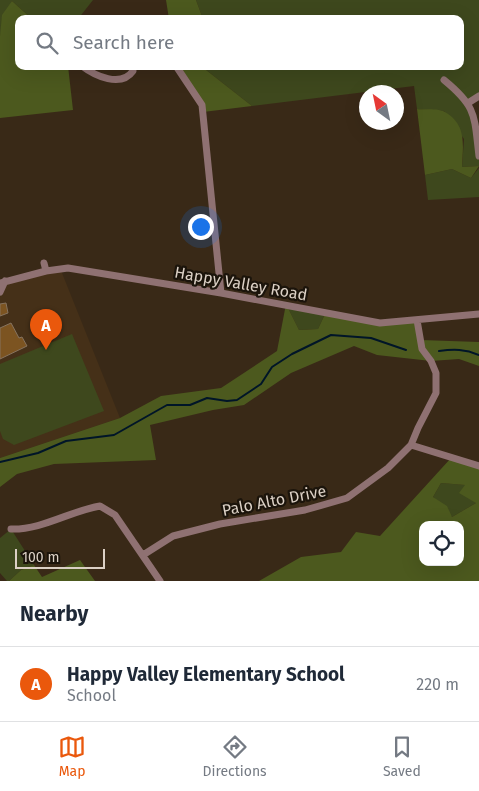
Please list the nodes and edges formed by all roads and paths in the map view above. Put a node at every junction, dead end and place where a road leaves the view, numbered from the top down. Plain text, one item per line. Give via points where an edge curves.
1 (89, 70) edge
2 (133, 70) edge
3 (179, 70) edge
4 (444, 80) dead end
5 (479, 96) edge
6 (468, 103) junction
7 (479, 156) edge
8 (3, 282) edge
9 (0, 292) edge
10 (221, 293) junction
11 (479, 314) edge
12 (417, 320) junction
13 (411, 445) junction
14 (479, 466) edge
15 (11, 529) dead end
16 (143, 555) junction
17 (160, 581) edge

1 - 2 street via 118,80 127,78
3 - 10 street via 202,105
4 - 6 street
5 - 6 street
6 - 7 street via 474,114
8 - 9 street
8 - 10 street, Happy Valley Road via 45,267 68,268
10 - 12 street, Happy Valley Road via 372,322
11 - 12 street, Happy Valley Road
12 - 13 street, Palo Alto Drive via 422,349 436,373 436,393
13 - 14 street
13 - 16 street, Palo Alto Drive via 388,468 347,498 305,510 220,524 173,536
15 - 16 street via 30,527 100,506 115,516
16 - 17 street

